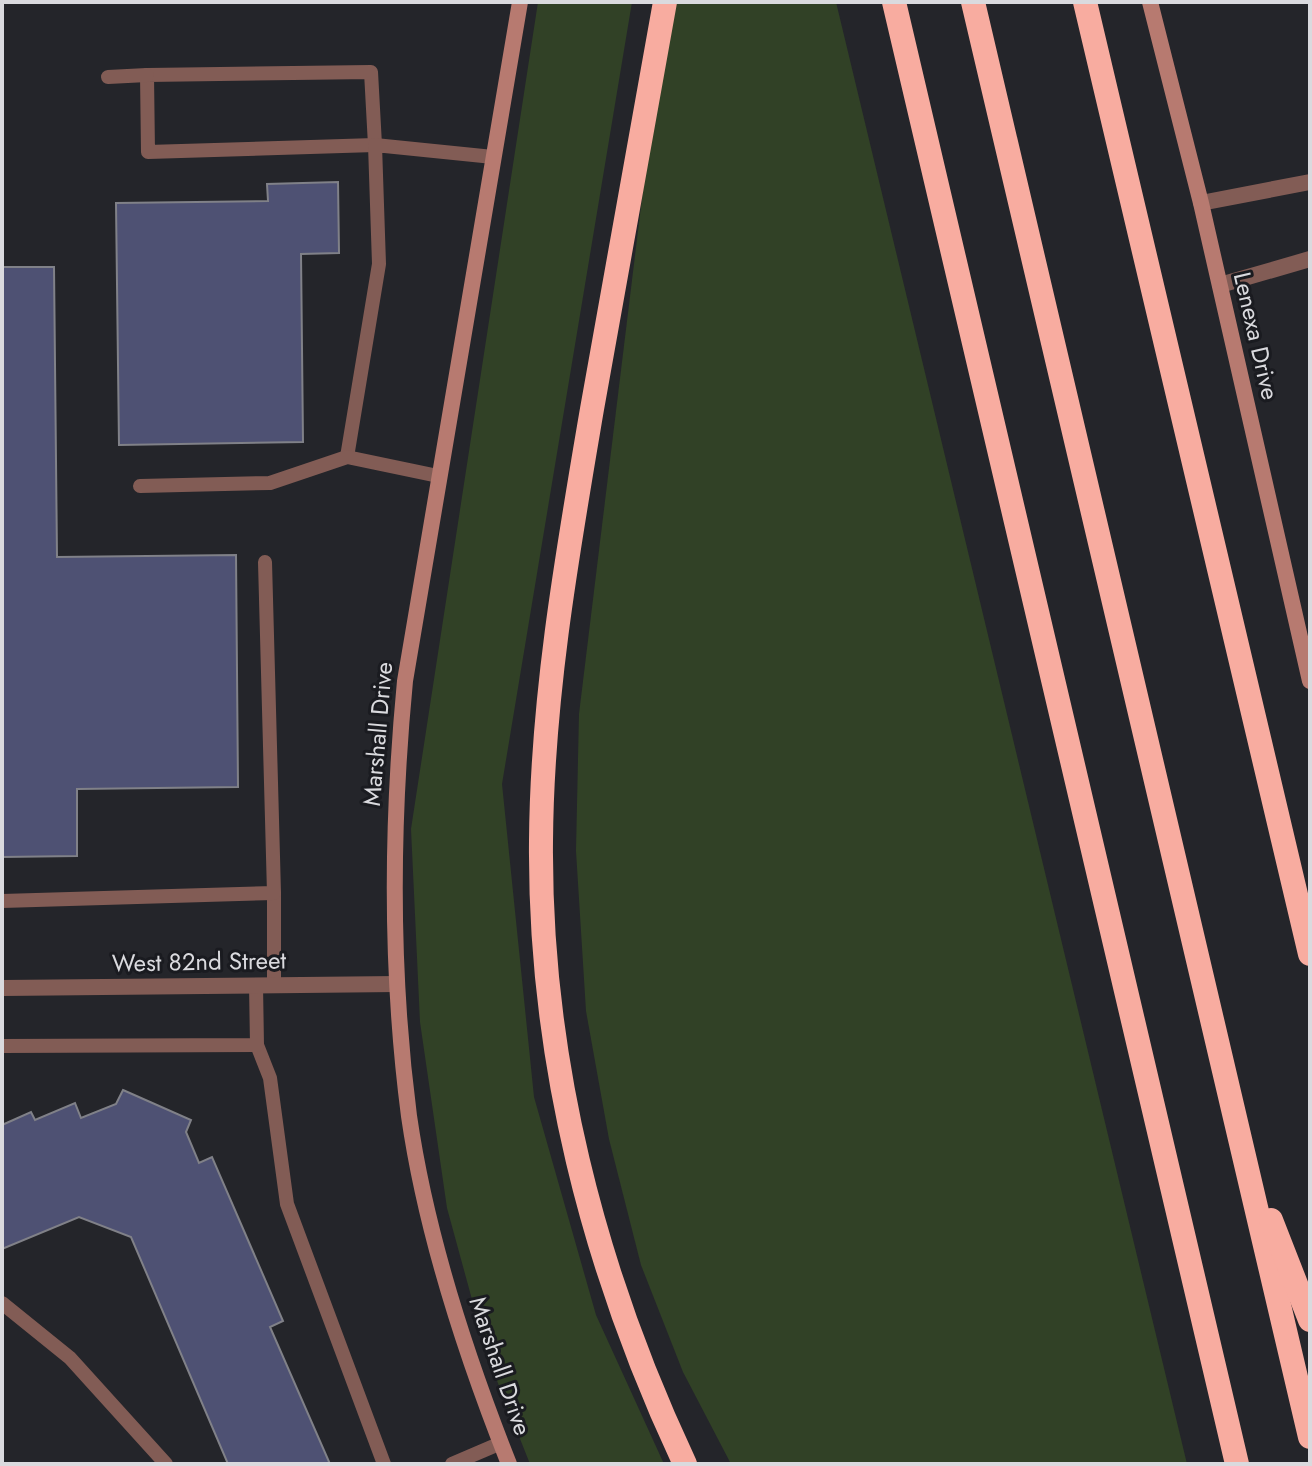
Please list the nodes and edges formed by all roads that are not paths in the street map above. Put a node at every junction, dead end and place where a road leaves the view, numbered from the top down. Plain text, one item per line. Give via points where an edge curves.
1 (520, 2) edge
2 (665, 2) edge
3 (894, 2) edge
4 (973, 2) edge
5 (1085, 2) edge
6 (1150, 2) edge
7 (147, 75) junction
8 (108, 77) dead end
9 (375, 145) junction
10 (493, 157) junction
11 (1310, 182) edge
12 (1201, 203) junction
13 (1310, 259) edge
14 (1220, 285) junction
15 (347, 457) junction
16 (438, 476) junction
17 (140, 486) dead end
18 (265, 562) dead end
19 (1310, 681) edge
20 (274, 893) junction
21 (2, 901) edge
22 (1310, 954) edge
23 (397, 984) junction
24 (256, 985) junction
25 (274, 985) junction
26 (2, 988) edge
27 (257, 1045) junction
28 (2, 1046) edge
29 (1239, 1136) junction
30 (2, 1303) edge
31 (1310, 1320) edge
32 (1310, 1437) edge
33 (501, 1443) junction
34 (166, 1464) edge
35 (384, 1464) edge
36 (452, 1464) edge
37 (509, 1464) edge
38 (685, 1464) edge
39 (1237, 1464) edge

1 - 10 street, Marshall Drive
2 - 38 highway via 575,509 550,709 541,840 545,949 570,1130 619,1307
3 - 39 highway
4 - 29 highway
5 - 22 highway
6 - 12 street, Lenexa Drive
7 - 8 lane
7 - 9 lane via 371,72
7 - 9 lane via 148,152
9 - 10 lane
9 - 15 lane via 379,264
10 - 16 street, Marshall Drive
11 - 12 street
12 - 14 street, Lenexa Drive
13 - 14 street
14 - 19 street, Lenexa Drive
15 - 16 lane
15 - 17 lane via 270,483
16 - 23 street, Marshall Drive via 405,681 394,793
18 - 20 lane
20 - 21 lane
20 - 25 lane
23 - 25 street, West 82nd Street
23 - 33 street, Marshall Drive via 410,1117 426,1200 462,1336
24 - 25 street, West 82nd Street
24 - 26 street, West 82nd Street
24 - 27 lane
27 - 28 lane
27 - 35 lane via 270,1078 287,1204
29 - 31 highway
29 - 32 highway
30 - 34 lane via 70,1358
33 - 36 lane
33 - 37 street, Marshall Drive

